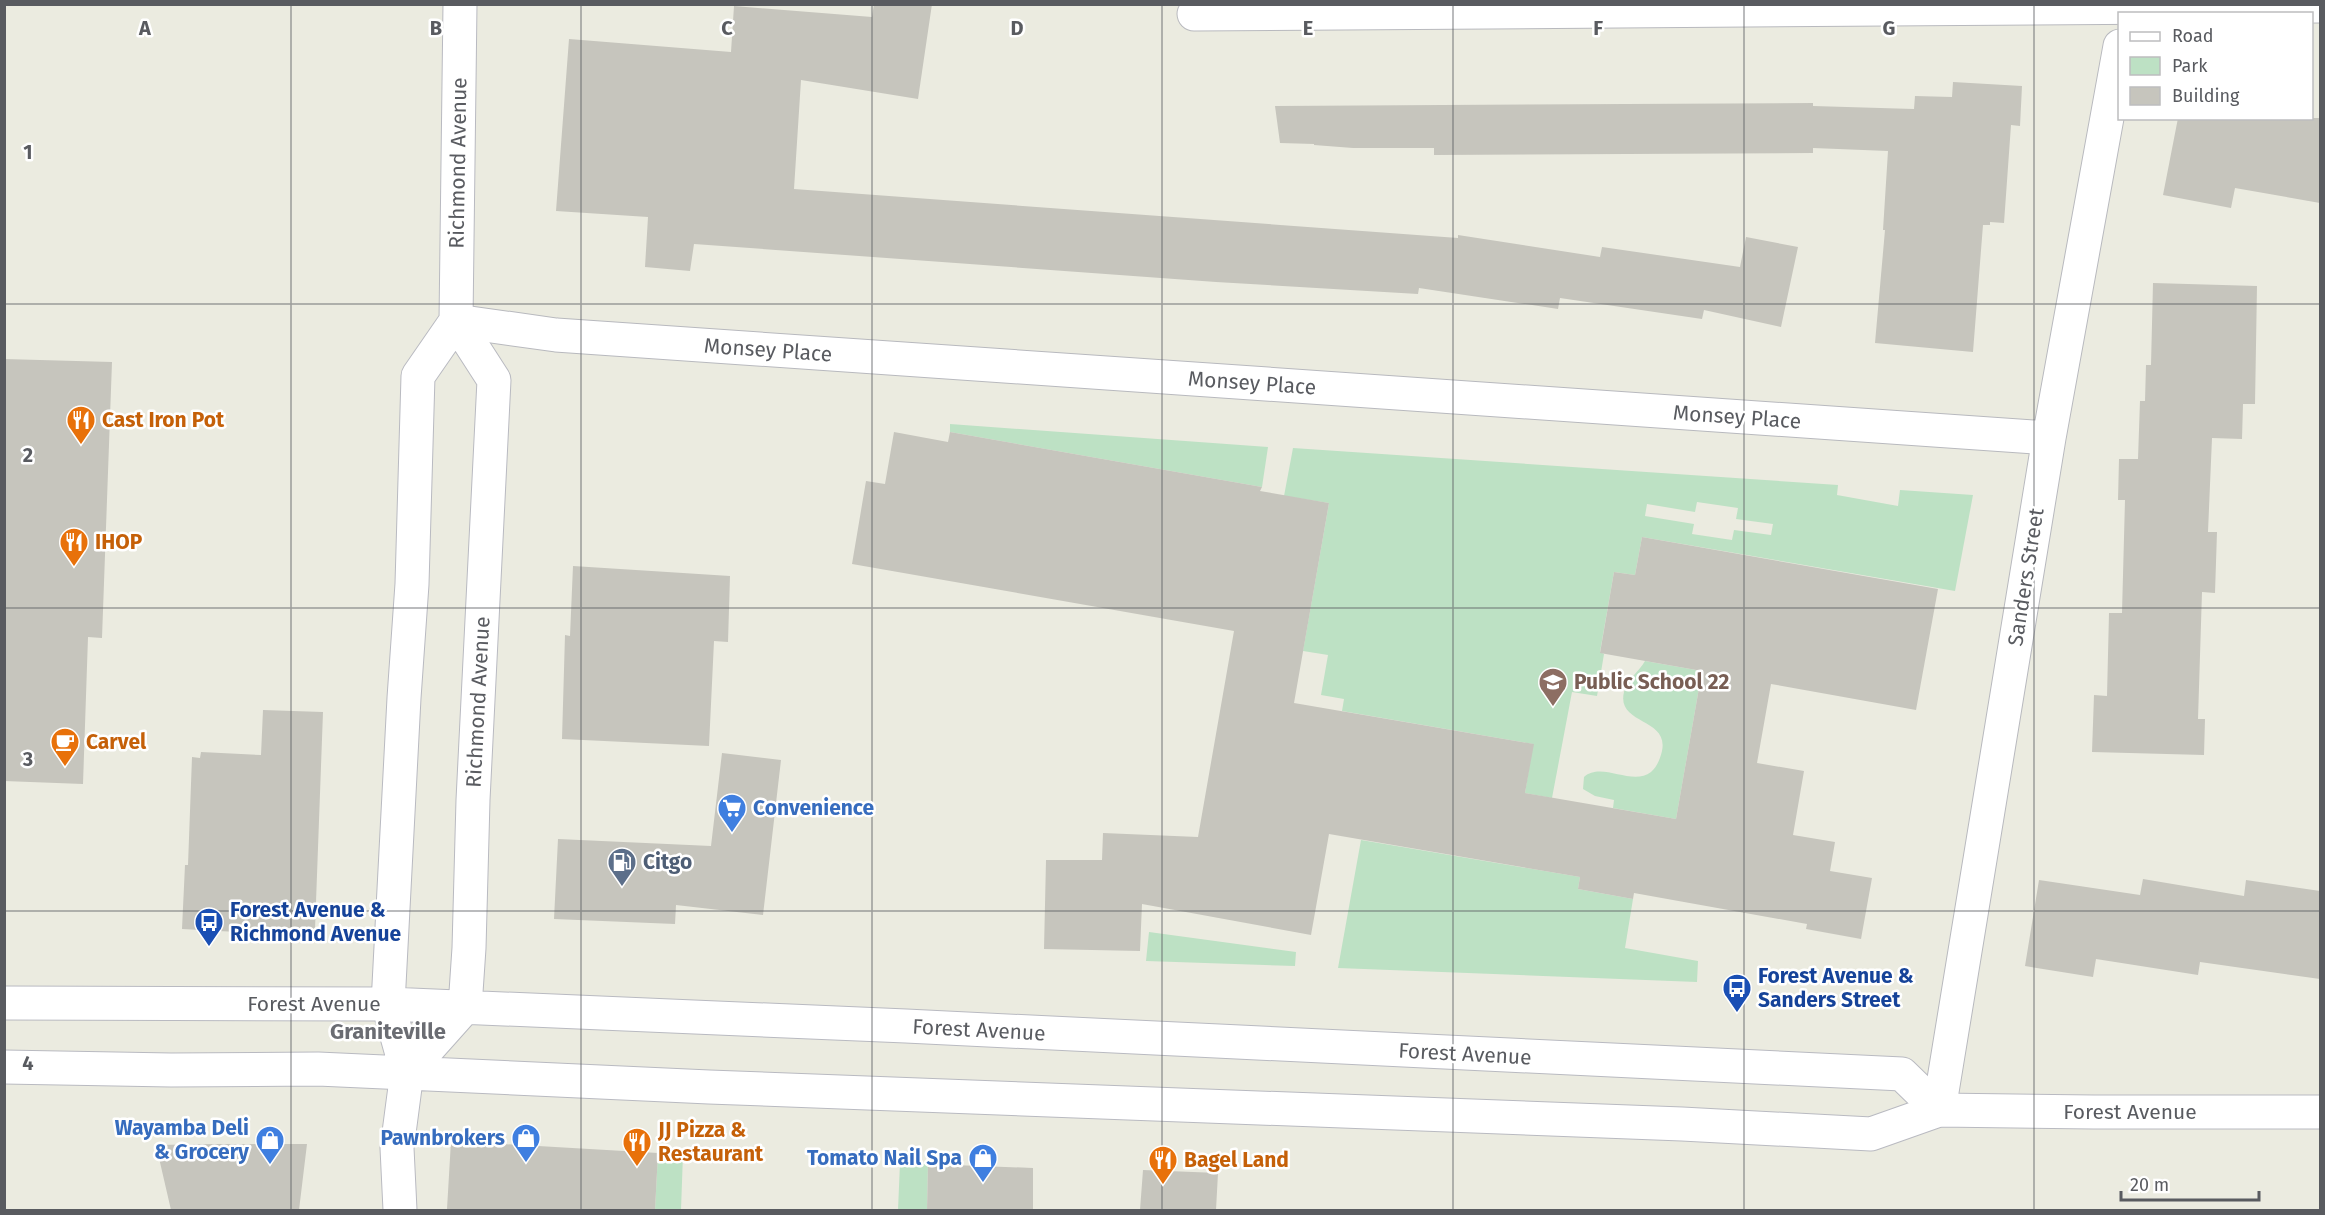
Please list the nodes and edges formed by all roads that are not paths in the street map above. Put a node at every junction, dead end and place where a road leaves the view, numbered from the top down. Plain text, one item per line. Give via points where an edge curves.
1 (460, 4) edge
2 (2320, 6) edge
3 (2126, 9) edge
4 (1194, 14) dead end
5 (2118, 57) edge
6 (456, 321) junction
7 (2049, 438) junction
8 (4, 1003) edge
9 (388, 1004) junction
10 (465, 1007) junction
11 (4, 1067) edge
12 (407, 1072) junction
13 (1939, 1110) junction
14 (2320, 1112) edge
15 (400, 1210) edge

1 - 6 main road, Richmond Avenue
2 - 3 main road
3 - 4 main road
5 - 7 main road, Sanders Street
6 - 7 main road, Monsey Place via 556,335
6 - 9 main road via 418,376 412,584
6 - 10 main road, Richmond Avenue via 494,380
7 - 13 main road, Sanders Street
8 - 9 main road, Forest Avenue
9 - 10 main road, Forest Avenue
9 - 12 main road
10 - 12 main road
10 - 13 main road, Forest Avenue via 1902,1074
11 - 12 main road, Forest Avenue
12 - 13 main road, Forest Avenue via 1871,1134
12 - 15 main road via 397,1148
13 - 14 main road, Forest Avenue

